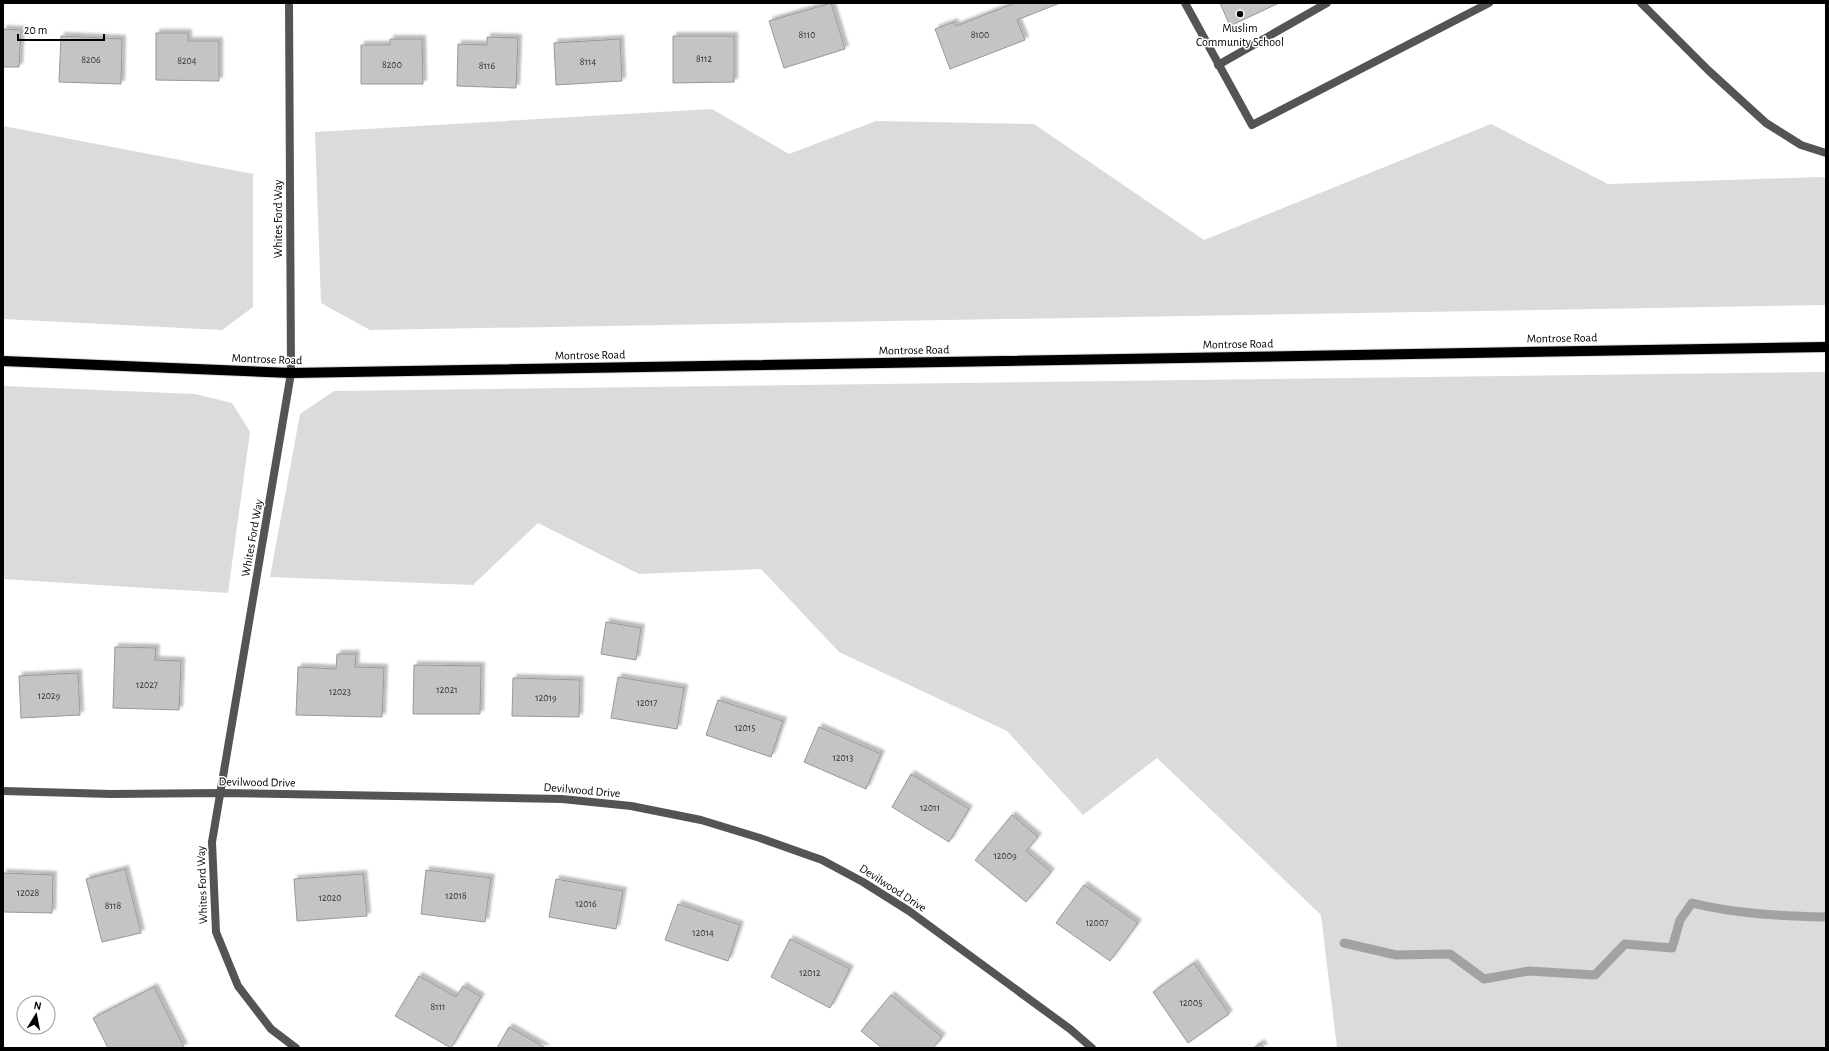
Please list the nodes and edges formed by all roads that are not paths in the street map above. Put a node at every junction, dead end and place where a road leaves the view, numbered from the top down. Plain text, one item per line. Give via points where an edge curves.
1 (289, 3) edge
2 (1185, 3) edge
3 (1327, 3) edge
4 (1489, 3) edge
5 (1641, 3) edge
6 (1218, 65) junction
7 (1826, 153) edge
8 (1826, 347) edge
9 (3, 361) edge
10 (292, 374) junction
11 (3, 791) edge
12 (221, 793) junction
13 (296, 1048) edge
14 (1092, 1048) edge

1 - 10 street, Whites Ford Way
2 - 6 street
3 - 6 street
4 - 6 street via 1252,124
5 - 7 street via 1708,70 1766,122 1802,145
8 - 10 main road, Montrose Road
9 - 10 main road, Montrose Road
10 - 12 street, Whites Ford Way
11 - 12 street, Devilwood Drive via 111,794
12 - 13 street, Whites Ford Way via 212,842 216,932 238,986 271,1029
12 - 14 street, Devilwood Drive via 562,799 631,806 700,820 822,860 863,882 909,911 1064,1024

